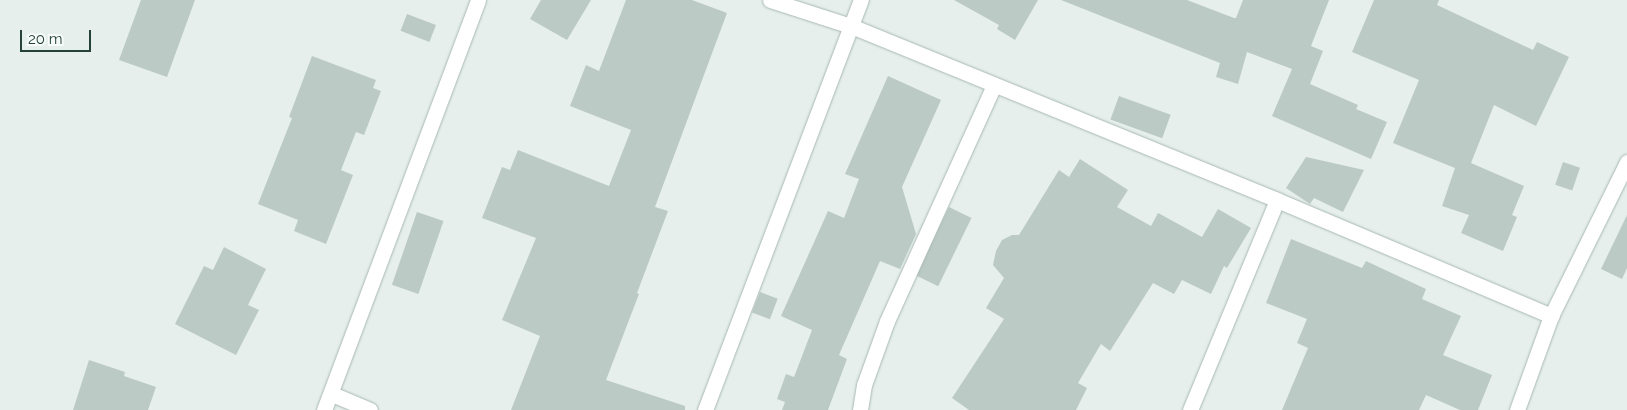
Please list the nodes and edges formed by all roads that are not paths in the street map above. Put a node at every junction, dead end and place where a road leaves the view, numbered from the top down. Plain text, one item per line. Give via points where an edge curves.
1 (478, 0) edge
2 (770, 0) edge
3 (862, 0) edge
4 (851, 26) junction
5 (994, 85) junction
6 (1627, 162) edge
7 (1277, 200) junction
8 (1551, 316) junction
9 (332, 394) junction
10 (324, 410) edge
11 (370, 410) edge
12 (705, 410) edge
13 (860, 410) edge
14 (1190, 410) edge
15 (1517, 410) edge

1 - 9 street
2 - 4 street
3 - 4 street
4 - 5 street
4 - 12 street
5 - 7 street
5 - 13 street via 887,321 864,385
6 - 8 street
7 - 8 street
7 - 14 street
8 - 15 street
9 - 10 street
9 - 11 street

